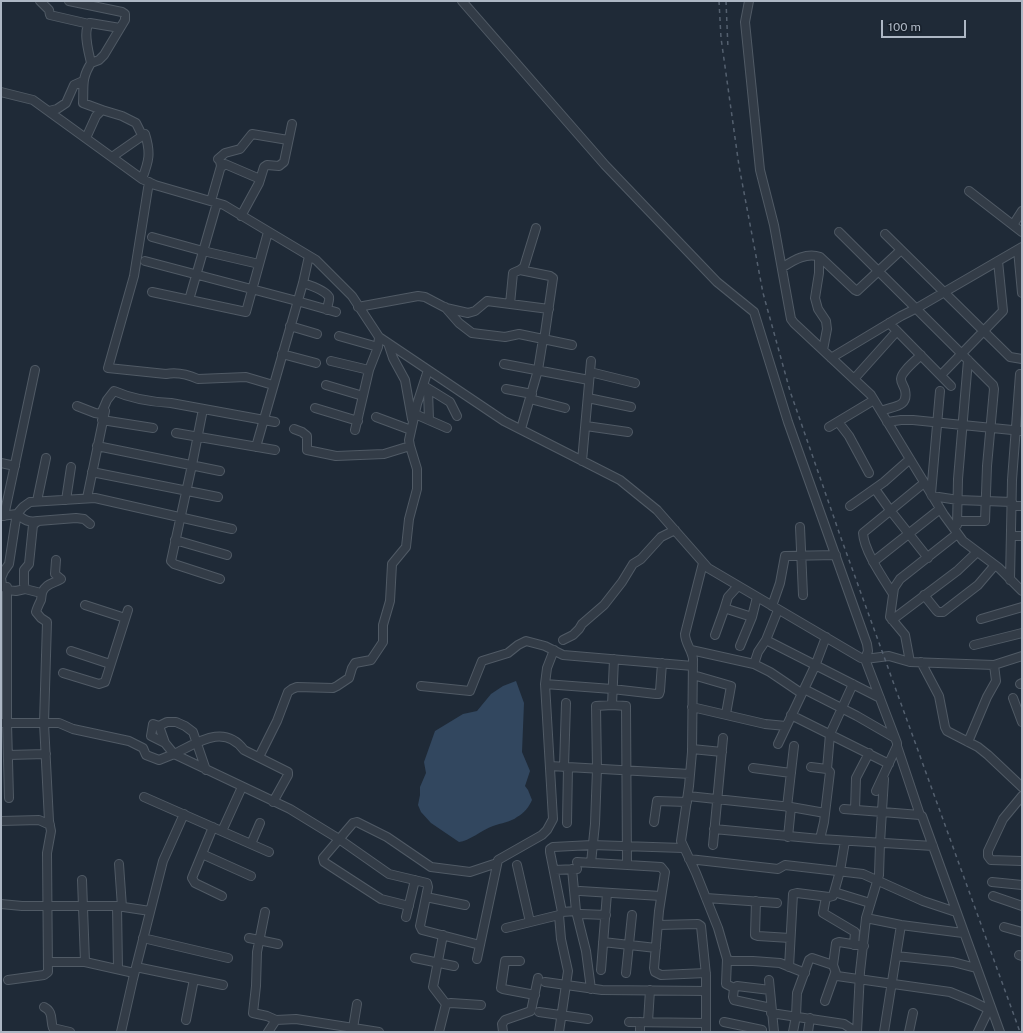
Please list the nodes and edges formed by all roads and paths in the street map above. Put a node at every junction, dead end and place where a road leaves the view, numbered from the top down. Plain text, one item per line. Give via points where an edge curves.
1 (40, 1) edge
2 (68, 1) edge
3 (462, 1) edge
4 (749, 1) edge
5 (89, 24) junction
6 (120, 28) junction
7 (91, 63) junction
8 (83, 81) junction
9 (1, 92) edge
10 (102, 110) junction
11 (49, 111) junction
12 (292, 124) dead end
13 (145, 134) junction
14 (86, 138) junction
15 (288, 140) junction
16 (112, 157) junction
17 (220, 161) junction
18 (260, 179) junction
19 (146, 181) junction
20 (969, 191) dead end
21 (214, 202) junction
22 (1022, 212) edge
23 (241, 216) junction
24 (1013, 225) junction
25 (536, 228) dead end
26 (268, 232) junction
27 (839, 232) dead end
28 (1022, 232) edge
29 (885, 234) dead end
30 (152, 237) dead end
31 (1020, 249) edge
32 (901, 250) junction
33 (203, 251) junction
34 (309, 256) junction
35 (818, 257) junction
36 (145, 261) dead end
37 (998, 261) junction
38 (259, 264) junction
39 (782, 267) junction
40 (520, 270) junction
41 (879, 271) junction
42 (196, 275) junction
43 (303, 283) junction
44 (252, 289) junction
45 (152, 292) dead end
46 (943, 292) junction
47 (1022, 293) edge
48 (189, 300) junction
49 (297, 301) junction
50 (510, 304) junction
51 (358, 307) junction
52 (445, 307) junction
53 (917, 308) junction
54 (549, 309) junction
55 (326, 310) junction
56 (336, 312) dead end
57 (889, 323) junction
58 (290, 326) junction
59 (897, 331) junction
60 (982, 331) junction
61 (318, 334) dead end
62 (339, 336) dead end
63 (379, 337) junction
64 (543, 340) junction
65 (388, 343) junction
66 (572, 346) dead end
67 (378, 347) junction
68 (823, 350) junction
69 (961, 353) junction
70 (282, 354) junction
71 (921, 355) junction
72 (831, 358) junction
73 (1022, 359) edge
74 (968, 360) junction
75 (331, 361) dead end
76 (591, 361) dead end
77 (316, 363) dead end
78 (504, 364) dead end
79 (35, 370) dead end
80 (369, 370) junction
81 (428, 370) junction
82 (538, 370) junction
83 (1020, 374) dead end
84 (941, 375) junction
85 (590, 376) junction
86 (854, 379) junction
87 (635, 383) dead end
88 (273, 385) junction
89 (326, 385) dead end
90 (951, 386) dead end
91 (426, 388) junction
92 (506, 389) dead end
93 (940, 391) dead end
94 (364, 396) junction
95 (531, 397) junction
96 (588, 398) junction
97 (107, 400) junction
98 (874, 400) junction
99 (77, 406) dead end
100 (631, 407) dead end
101 (315, 408) dead end
102 (565, 408) dead end
103 (203, 409) junction
104 (880, 411) junction
105 (415, 414) junction
106 (457, 416) dead end
107 (376, 417) dead end
108 (102, 420) junction
109 (263, 420) junction
110 (358, 420) junction
111 (429, 420) junction
112 (275, 422) dead end
113 (887, 422) junction
114 (936, 422) junction
115 (839, 423) junction
116 (963, 425) junction
117 (586, 426) junction
118 (412, 427) junction
119 (829, 427) dead end
120 (153, 428) dead end
121 (447, 428) dead end
122 (990, 428) junction
123 (294, 429) dead end
124 (522, 429) junction
125 (355, 430) dead end
126 (1019, 431) edge
127 (628, 432) dead end
128 (176, 433) dead end
129 (197, 437) junction
130 (97, 446) junction
131 (410, 446) junction
132 (256, 447) junction
133 (275, 450) dead end
134 (46, 458) dead end
135 (910, 459) junction
136 (582, 461) junction
137 (1, 463) edge
138 (192, 465) junction
139 (14, 466) junction
140 (71, 466) dead end
141 (220, 471) dead end
142 (1013, 471) junction
143 (1022, 471) edge
144 (92, 472) junction
145 (869, 473) dead end
146 (924, 483) junction
147 (875, 489) junction
148 (186, 490) junction
149 (931, 495) junction
150 (218, 497) dead end
151 (87, 498) junction
152 (66, 500) junction
153 (958, 500) junction
154 (37, 501) junction
155 (986, 501) junction
156 (1012, 504) junction
157 (850, 506) dead end
158 (1022, 506) edge
159 (940, 509) junction
160 (890, 510) junction
161 (18, 514) junction
162 (3, 516) edge
163 (181, 517) junction
164 (38, 521) junction
165 (957, 521) junction
166 (90, 524) dead end
167 (800, 526) dead end
168 (232, 529) dead end
169 (675, 530) junction
170 (956, 531) junction
171 (908, 534) junction
172 (1011, 536) junction
173 (1022, 536) edge
174 (175, 540) junction
175 (977, 552) junction
176 (227, 555) dead end
177 (836, 555) junction
178 (802, 556) junction
179 (928, 558) junction
180 (56, 560) dead end
181 (873, 562) junction
182 (703, 563) junction
183 (995, 565) junction
184 (220, 579) dead end
185 (1010, 580) junction
186 (738, 586) junction
187 (7, 589) junction
188 (25, 589) junction
189 (1022, 591) edge
190 (41, 592) junction
191 (893, 594) junction
192 (924, 594) junction
193 (803, 595) dead end
194 (757, 597) junction
195 (85, 605) dead end
196 (1022, 607) edge
197 (775, 608) junction
198 (128, 610) dead end
199 (724, 610) junction
200 (752, 617) junction
201 (125, 618) junction
202 (982, 619) dead end
203 (892, 620) junction
204 (4, 627) edge
205 (1022, 633) edge
206 (714, 635) dead end
207 (826, 637) junction
208 (563, 640) dead end
209 (766, 640) junction
210 (740, 646) dead end
211 (974, 646) dead end
212 (554, 650) junction
213 (691, 650) junction
214 (71, 651) dead end
215 (1022, 656) edge
216 (614, 659) junction
217 (865, 659) junction
218 (910, 662) junction
219 (921, 662) junction
220 (662, 663) junction
221 (110, 664) junction
222 (754, 664) junction
223 (994, 665) junction
224 (693, 666) junction
225 (815, 666) junction
226 (63, 673) dead end
227 (693, 676) junction
228 (545, 684) junction
229 (853, 684) junction
230 (421, 686) dead end
231 (612, 689) junction
232 (802, 691) junction
233 (880, 698) junction
234 (1013, 698) dead end
235 (566, 703) dead end
236 (612, 704) junction
237 (692, 707) junction
238 (842, 709) junction
239 (726, 714) junction
240 (791, 715) junction
241 (1022, 722) edge
242 (4, 723) edge
243 (44, 723) junction
244 (786, 726) junction
245 (830, 734) junction
246 (723, 738) dead end
247 (896, 742) junction
248 (968, 742) junction
249 (197, 743) junction
250 (778, 744) dead end
251 (794, 746) dead end
252 (692, 749) junction
253 (722, 752) junction
254 (868, 753) junction
255 (46, 754) junction
256 (174, 754) junction
257 (8, 755) junction
258 (259, 757) junction
259 (5, 764) edge
260 (889, 764) junction
261 (550, 766) junction
262 (566, 767) junction
263 (753, 768) dead end
264 (811, 768) dead end
265 (597, 769) junction
266 (827, 769) junction
267 (206, 770) junction
268 (626, 770) junction
269 (791, 773) junction
270 (690, 774) junction
271 (884, 774) junction
272 (5, 778) edge
273 (1022, 786) edge
274 (242, 787) junction
275 (876, 791) dead end
276 (1022, 796) edge
277 (144, 797) dead end
278 (9, 798) dead end
279 (687, 799) junction
280 (716, 799) junction
281 (273, 802) junction
282 (789, 807) junction
283 (844, 810) dead end
284 (855, 810) junction
285 (825, 812) junction
286 (882, 812) junction
287 (184, 814) junction
288 (920, 814) junction
289 (1, 821) edge
290 (654, 822) dead end
291 (260, 823) dead end
292 (567, 823) dead end
293 (50, 825) junction
294 (213, 827) junction
295 (714, 829) junction
296 (222, 831) junction
297 (788, 837) junction
298 (339, 839) junction
299 (820, 839) junction
300 (845, 841) junction
301 (880, 843) junction
302 (251, 844) junction
303 (592, 845) junction
304 (712, 845) dead end
305 (933, 846) junction
306 (626, 847) junction
307 (683, 848) junction
308 (269, 852) dead end
309 (202, 854) junction
310 (689, 859) junction
311 (1022, 861) edge
312 (497, 863) junction
313 (591, 863) junction
314 (119, 864) dead end
315 (517, 865) dead end
316 (627, 865) junction
317 (575, 867) junction
318 (554, 870) junction
319 (840, 871) junction
320 (251, 876) dead end
321 (82, 880) dead end
322 (414, 880) junction
323 (877, 881) junction
324 (992, 882) dead end
325 (1022, 885) edge
326 (580, 891) dead end
327 (834, 892) junction
328 (607, 893) junction
329 (222, 896) dead end
330 (661, 896) junction
331 (826, 896) junction
332 (993, 896) dead end
333 (426, 897) junction
334 (706, 898) junction
335 (756, 901) junction
336 (778, 902) dead end
337 (870, 903) junction
338 (1, 904) edge
339 (465, 905) dead end
340 (48, 906) junction
341 (83, 906) junction
342 (409, 906) junction
343 (1022, 906) edge
344 (120, 907) junction
345 (150, 911) junction
346 (265, 912) dead end
347 (956, 912) junction
348 (578, 913) junction
349 (561, 914) junction
350 (632, 915) dead end
351 (606, 916) junction
352 (406, 917) dead end
353 (866, 918) junction
354 (530, 922) junction
355 (658, 925) junction
356 (901, 925) junction
357 (1004, 926) dead end
358 (506, 928) dead end
359 (1022, 932) edge
360 (963, 933) junction
361 (443, 936) junction
362 (143, 938) junction
363 (249, 938) dead end
364 (790, 938) junction
365 (259, 940) junction
366 (603, 942) junction
367 (278, 944) dead end
368 (480, 945) junction
369 (630, 945) junction
370 (854, 945) junction
371 (864, 946) junction
372 (656, 948) junction
373 (896, 956) junction
374 (228, 958) dead end
375 (415, 958) dead end
376 (477, 959) dead end
377 (727, 959) junction
378 (520, 961) dead end
379 (48, 962) junction
380 (85, 962) junction
381 (438, 963) junction
382 (454, 966) dead end
383 (789, 966) junction
384 (976, 968) junction
385 (118, 969) junction
386 (834, 969) junction
387 (135, 970) junction
388 (601, 970) dead end
389 (626, 972) dead end
390 (706, 973) junction
391 (805, 973) junction
392 (194, 979) junction
393 (860, 979) junction
394 (8, 980) dead end
395 (769, 980) dead end
396 (891, 984) junction
397 (223, 985) dead end
398 (565, 985) junction
399 (734, 988) junction
400 (591, 989) junction
401 (650, 990) junction
402 (770, 990) junction
403 (706, 991) junction
404 (535, 995) junction
405 (825, 1001) dead end
406 (357, 1004) dead end
407 (446, 1004) junction
408 (481, 1005) dead end
409 (44, 1007) dead end
410 (771, 1010) junction
411 (990, 1010) junction
412 (539, 1012) dead end
413 (913, 1013) dead end
414 (562, 1015) junction
415 (796, 1016) junction
416 (810, 1018) junction
417 (588, 1019) dead end
418 (186, 1020) dead end
419 (276, 1020) junction
420 (629, 1022) dead end
421 (644, 1022) junction
422 (724, 1022) dead end
423 (706, 1023) junction
424 (353, 1028) junction
425 (740, 1029) edge
426 (762, 1030) dead end
427 (124, 1031) edge
428 (70, 1032) edge
429 (268, 1032) edge
430 (373, 1032) edge
431 (379, 1032) edge
432 (439, 1032) edge
433 (503, 1032) edge
434 (559, 1032) edge
435 (640, 1032) edge
436 (706, 1032) edge
437 (774, 1032) edge
438 (793, 1032) edge
439 (808, 1032) edge
440 (856, 1032) edge
441 (884, 1032) edge
442 (909, 1032) edge
443 (978, 1032) edge
444 (1000, 1032) edge

1 - 5 street via 49,10 50,15
2 - 6 street via 124,12 125,20
3 - 177 street via 605,165 717,282 754,312 788,422
4 - 39 street via 745,22 760,170
5 - 6 street
5 - 7 street via 86,30
6 - 7 street via 99,60
7 - 8 street
8 - 10 street via 83,103
8 - 11 street via 74,85 66,103
9 - 11 street via 33,100
10 - 13 street via 122,116 136,124 141,133
10 - 14 street via 96,116
11 - 14 street
12 - 15 street
13 - 16 street
13 - 19 street via 150,150
14 - 16 street
15 - 17 street via 252,134 240,149 225,153 218,159
15 - 18 street via 283,164 267,165
16 - 19 street
17 - 18 street via 223,166 225,164
17 - 21 street
18 - 23 street
19 - 21 street
19 - 88 street via 134,276 108,368 173,373 198,379 246,377
20 - 24 street
21 - 23 street
21 - 33 street
22 - 24 street
23 - 26 street
24 - 28 street
25 - 40 street via 524,267
26 - 34 street
26 - 38 street
27 - 41 street
29 - 32 street
30 - 33 street
31 - 37 street
31 - 47 street
32 - 41 street
32 - 46 street
33 - 38 street
33 - 42 street
34 - 43 street
34 - 51 street via 352,296
35 - 39 street via 804,256
35 - 41 street via 855,290 859,290
35 - 68 street via 819,273 815,298 818,309 826,321
36 - 42 street
37 - 46 street
37 - 60 street via 1003,310
38 - 44 street
39 - 68 street via 791,319
40 - 50 street via 513,272 512,275
40 - 54 street via 552,278
41 - 53 street
42 - 44 street
42 - 48 street
43 - 49 street
43 - 55 street via 317,288 328,296
44 - 48 street via 248,309 244,313
44 - 49 street
45 - 48 street
46 - 53 street
46 - 60 street
49 - 55 street
49 - 58 street
50 - 52 street via 486,301 475,311 468,313
50 - 54 street
51 - 52 street via 418,296
51 - 63 street
52 - 64 street via 472,333 505,337 519,334
53 - 57 street
53 - 69 street
54 - 64 street
55 - 56 street
57 - 59 street
57 - 72 street
58 - 61 street
58 - 70 street
59 - 71 street
59 - 86 street
60 - 69 street
60 - 73 street via 1010,357
62 - 67 street
63 - 65 street
63 - 67 street
64 - 66 street
64 - 82 street
65 - 81 street
65 - 118 street via 393,358 406,380
67 - 80 street
68 - 72 street
69 - 74 street
69 - 84 street
70 - 77 street
70 - 88 street
71 - 84 street
71 - 104 street via 902,374 901,381 906,393 902,404
72 - 86 street
74 - 116 street
74 - 122 street via 994,389
75 - 80 street
76 - 85 street
78 - 82 street
79 - 139 street
80 - 94 street
81 - 91 street
81 - 124 street via 504,421
82 - 85 street
82 - 95 street
83 - 126 street
84 - 90 street
85 - 87 street
85 - 96 street
86 - 98 street
88 - 109 street
89 - 94 street
91 - 105 street via 418,400
91 - 106 street via 450,402
91 - 111 street
92 - 95 street
93 - 114 street
94 - 110 street
95 - 102 street
95 - 124 street
96 - 100 street
96 - 117 street
97 - 99 street via 101,414
97 - 103 street via 114,391 126,396
97 - 108 street
98 - 104 street
98 - 115 street
101 - 110 street
103 - 109 street
103 - 129 street
104 - 113 street
105 - 111 street
105 - 118 street
107 - 118 street
108 - 120 street
108 - 130 street
109 - 112 street
109 - 132 street
110 - 125 street
111 - 121 street
113 - 114 street
113 - 135 street
114 - 116 street
114 - 149 street
115 - 119 street
115 - 145 street
116 - 122 street
116 - 153 street
117 - 127 street
117 - 136 street
118 - 131 street
122 - 126 street
122 - 155 street
123 - 131 street via 307,436 307,450 330,455 381,454
124 - 136 street
126 - 142 street
128 - 129 street
129 - 132 street
129 - 138 street
130 - 138 street
130 - 144 street
131 - 258 street via 417,469 417,489 409,519 406,547 392,564 390,601 383,625 383,645 371,660 355,663 349,678 333,688 297,688 288,692
132 - 133 street
134 - 154 street
135 - 146 street
135 - 147 street
136 - 169 street via 620,480 657,510
137 - 139 street
138 - 141 street
138 - 148 street
139 - 162 street
140 - 152 street
142 - 143 street
142 - 156 street
144 - 148 street
144 - 151 street
146 - 149 street
146 - 160 street
147 - 157 street
147 - 160 street
148 - 150 street
148 - 163 street
149 - 153 street
149 - 159 street
151 - 152 street
151 - 163 street via 99,498
152 - 154 street
153 - 155 street
153 - 165 street
154 - 161 street via 30,502
155 - 156 street
155 - 165 street via 985,521
156 - 158 street
156 - 172 street
159 - 170 street
159 - 171 street
160 - 171 street
160 - 181 street via 862,533
161 - 162 street
161 - 164 street via 24,520
161 - 187 street via 9,564 1,578 2,585
163 - 168 street
163 - 174 street
164 - 166 street via 76,518 84,519
164 - 188 street via 33,526 28,564 24,570
165 - 170 street
167 - 178 street
169 - 182 street
169 - 208 street via 661,537 633,564 604,605 582,624 574,635
170 - 175 street via 963,542
170 - 179 street
171 - 179 street
171 - 181 street
172 - 173 street
172 - 185 street
174 - 176 street
174 - 184 street via 172,562
175 - 183 street
175 - 192 street via 957,571
177 - 178 street
177 - 217 street via 867,644
178 - 193 street
178 - 197 street via 785,556
179 - 191 street via 900,579
180 - 190 street via 55,574 61,579
181 - 191 street
182 - 186 street
182 - 213 street via 685,634
183 - 185 street
183 - 192 street via 978,585 943,612 938,612
185 - 189 street
186 - 194 street
186 - 199 street via 728,597
187 - 188 street
187 - 204 street
188 - 190 street
190 - 243 street via 36,612 47,622
191 - 203 street via 890,614
192 - 203 street
194 - 197 street
194 - 200 street
195 - 201 street
196 - 202 street
197 - 207 street
197 - 209 street
198 - 201 street
199 - 200 street
199 - 206 street
200 - 210 street
201 - 221 street
203 - 218 street via 905,635
204 - 242 street
205 - 211 street
207 - 217 street
207 - 225 street
209 - 222 street
209 - 225 street
212 - 216 street via 560,655
212 - 228 street via 547,668
212 - 230 street via 526,641 508,653 482,661 470,691
213 - 222 street
213 - 224 street
214 - 221 street
215 - 223 street
216 - 220 street
216 - 231 street
217 - 218 street via 889,656
217 - 233 street
218 - 219 street
219 - 223 street
219 - 248 street via 939,696 947,731
220 - 224 street
220 - 231 street via 659,694
221 - 226 street via 105,682 101,684
222 - 232 street
223 - 248 street via 996,681
224 - 227 street
225 - 229 street
225 - 232 street
227 - 237 street
227 - 239 street via 731,686
228 - 231 street
228 - 261 street
229 - 233 street
229 - 238 street
231 - 236 street
232 - 238 street
232 - 240 street
233 - 247 street
234 - 241 street
235 - 262 street
236 - 265 street via 596,706
236 - 268 street via 626,706
237 - 239 street
237 - 252 street
238 - 245 street
238 - 247 street
239 - 244 street via 765,724
240 - 244 street
240 - 245 street
242 - 243 street
242 - 257 street
243 - 255 street
243 - 256 street via 59,722 73,728 129,741 143,748 146,755 159,760
244 - 250 street
245 - 254 street
245 - 266 street
246 - 253 street
247 - 260 street
247 - 288 street
248 - 273 street via 988,755
249 - 256 street
249 - 256 street via 193,732 176,722 167,722 159,726 153,724 151,736 165,743
249 - 258 street via 211,736 228,737 244,750
249 - 267 street
251 - 269 street
252 - 253 street
252 - 270 street
253 - 280 street
254 - 260 street
254 - 284 street via 856,778
255 - 257 street
255 - 293 street
256 - 267 street
257 - 259 street
258 - 281 street via 288,772
259 - 272 street
260 - 271 street
261 - 262 street
261 - 312 street via 553,811 550,825 542,834 501,858
262 - 265 street
262 - 292 street
263 - 269 street
264 - 266 street
265 - 268 street
265 - 303 street
266 - 285 street via 830,774
267 - 274 street
268 - 270 street
268 - 306 street
269 - 282 street
270 - 279 street
271 - 275 street
271 - 286 street
272 - 278 street
274 - 281 street
274 - 296 street
276 - 311 street via 1003,819 988,850 988,856 991,860
277 - 287 street
279 - 280 street
279 - 290 street via 657,801
279 - 307 street via 681,836
280 - 282 street
280 - 295 street
281 - 298 street via 290,809
282 - 285 street
282 - 297 street
283 - 284 street
284 - 286 street
285 - 299 street
286 - 288 street
286 - 301 street
287 - 294 street
287 - 345 street via 165,856
288 - 305 street
289 - 293 street via 39,820
291 - 302 street
293 - 340 street via 47,853
294 - 296 street
294 - 309 street
295 - 297 street
295 - 304 street
296 - 302 street
297 - 299 street
298 - 312 street via 353,823 357,822 388,837 431,867 470,872
298 - 322 street via 389,874
298 - 342 street via 323,858 324,862 381,899
299 - 300 street
300 - 301 street
300 - 319 street
301 - 305 street
301 - 323 street
302 - 308 street
303 - 306 street
303 - 313 street
303 - 318 street via 552,847 550,852
305 - 347 street
306 - 307 street
306 - 316 street
307 - 310 street
309 - 320 street
309 - 329 street via 193,881
310 - 319 street via 778,869 785,865
310 - 334 street
312 - 368 street
313 - 316 street
313 - 317 street
314 - 344 street
315 - 354 street
316 - 330 street via 661,867 665,872
317 - 318 street
317 - 348 street
318 - 349 street
319 - 323 street via 863,874
319 - 327 street
321 - 341 street
322 - 333 street via 428,885
322 - 342 street
323 - 337 street
323 - 347 street
324 - 325 street
326 - 328 street
327 - 331 street via 831,897
327 - 337 street
328 - 330 street
328 - 351 street
330 - 355 street
331 - 364 street via 793,894
331 - 370 street via 823,913 855,932
332 - 343 street
333 - 339 street
333 - 361 street via 420,928
334 - 335 street
334 - 377 street
335 - 336 street
335 - 364 street via 756,936
337 - 353 street
338 - 340 street
340 - 341 street
340 - 379 street
341 - 344 street
341 - 380 street
342 - 352 street
344 - 345 street
344 - 385 street
345 - 362 street
346 - 365 street
347 - 360 street
348 - 349 street
348 - 351 street
348 - 400 street
349 - 354 street
349 - 398 street via 562,939 568,971
350 - 369 street
351 - 366 street
353 - 356 street
353 - 371 street
354 - 358 street
355 - 372 street
355 - 390 street via 701,926
356 - 360 street
356 - 373 street
357 - 359 street
360 - 384 street
361 - 368 street
361 - 381 street
362 - 374 street
362 - 387 street
363 - 365 street
364 - 383 street
365 - 367 street
365 - 419 street via 253,1012
366 - 369 street
366 - 388 street
368 - 376 street
369 - 372 street
369 - 389 street
370 - 371 street
370 - 386 street via 837,942
371 - 393 street
372 - 390 street via 654,968 658,974
373 - 384 street via 953,962
373 - 396 street
375 - 381 street
377 - 383 street
377 - 399 street via 726,984
378 - 404 street via 505,961 501,988
379 - 380 street
379 - 394 street via 46,974
380 - 385 street
381 - 382 street
381 - 407 street via 433,987
383 - 391 street
384 - 411 street
385 - 387 street
386 - 391 street via 812,958
386 - 393 street via 840,977
386 - 405 street
387 - 392 street
387 - 427 street
390 - 403 street
391 - 415 street via 797,993
392 - 397 street
392 - 418 street
393 - 396 street
393 - 440 street
395 - 402 street
396 - 411 street via 955,994
396 - 441 street
398 - 400 street
398 - 404 street via 541,980
398 - 414 street
399 - 402 street via 739,986
399 - 410 street via 734,1000
400 - 401 street
401 - 403 street
401 - 421 street
402 - 410 street
403 - 423 street
404 - 433 street via 531,1011 505,1020 502,1024
406 - 424 street
407 - 408 street
407 - 432 street
409 - 428 street via 51,1014 53,1028
410 - 415 street
410 - 437 street
411 - 443 street
411 - 444 street
412 - 414 street
413 - 442 street
414 - 417 street
414 - 434 street
415 - 416 street
415 - 438 street
416 - 439 street
416 - 440 street via 844,1024
419 - 424 street via 296,1019
419 - 429 street
420 - 421 street
421 - 423 street
421 - 435 street
422 - 425 street
423 - 436 street
424 - 430 street
425 - 426 street
430 - 431 street

